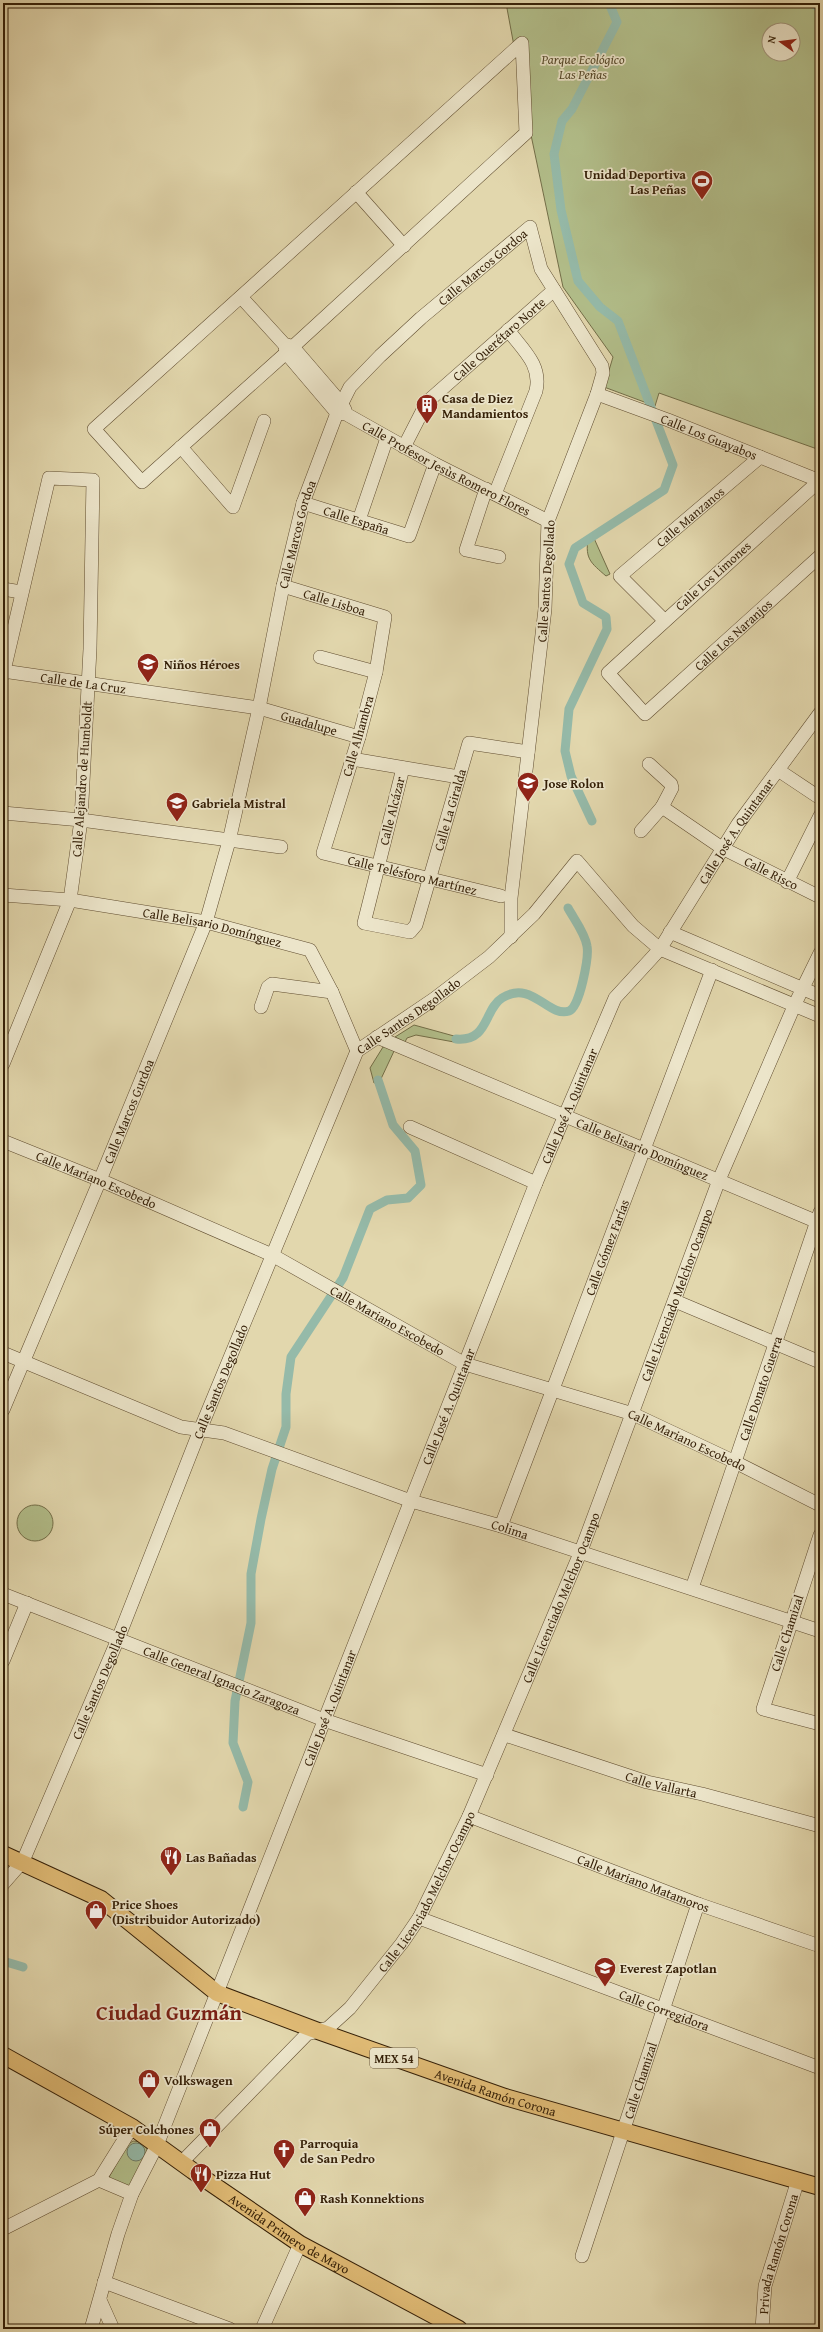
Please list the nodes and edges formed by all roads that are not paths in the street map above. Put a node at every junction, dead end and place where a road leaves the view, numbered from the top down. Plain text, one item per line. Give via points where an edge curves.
1 (356, 192) junction
2 (530, 227) joint
3 (404, 246) junction
4 (554, 290) junction
5 (241, 297) junction
6 (508, 330) junction
7 (288, 348) junction
8 (597, 394) junction
9 (342, 410) junction
10 (264, 421) dead end
11 (387, 438) junction
12 (181, 447) junction
13 (404, 447) junction
14 (760, 457) junction
15 (435, 464) junction
16 (819, 481) edge
17 (490, 492) junction
18 (303, 503) junction
19 (359, 520) junction
20 (548, 520) junction
21 (820, 556) edge
22 (499, 557) dead end
23 (283, 586) junction
24 (3, 589) edge
25 (20, 592) junction
26 (385, 617) joint
27 (664, 620) junction
28 (320, 657) dead end
29 (3, 672) edge
30 (376, 672) junction
31 (608, 673) joint
32 (89, 683) junction
33 (259, 708) junction
34 (818, 720) edge
35 (360, 737) junction
36 (528, 752) junction
37 (352, 759) junction
38 (649, 764) dead end
39 (403, 768) junction
40 (778, 770) junction
41 (459, 777) junction
42 (820, 798) edge
43 (662, 807) junction
44 (3, 813) edge
45 (820, 816) edge
46 (81, 820) junction
47 (641, 832) dead end
48 (229, 841) junction
49 (281, 847) dead end
50 (722, 848) junction
51 (323, 853) joint
52 (378, 867) junction
53 (430, 880) junction
54 (788, 882) junction
55 (3, 895) edge
56 (501, 896) dead end
57 (820, 897) edge
58 (70, 900) junction
59 (206, 922) junction
60 (410, 932) joint
61 (670, 932) junction
62 (511, 937) junction
63 (660, 949) junction
64 (820, 953) edge
65 (712, 970) junction
66 (802, 988) junction
67 (332, 992) junction
68 (820, 996) edge
69 (795, 1004) junction
70 (261, 1007) dead end
71 (820, 1016) edge
72 (377, 1037) junction
73 (357, 1051) junction
74 (3, 1064) edge
75 (564, 1116) junction
76 (410, 1127) dead end
77 (3, 1142) edge
78 (644, 1149) junction
79 (100, 1180) junction
80 (718, 1180) junction
81 (536, 1183) junction
82 (819, 1219) edge
83 (272, 1255) junction
84 (675, 1301) junction
85 (776, 1342) junction
86 (3, 1352) edge
87 (23, 1360) junction
88 (820, 1362) edge
89 (465, 1364) junction
90 (553, 1389) junction
91 (3, 1410) edge
92 (632, 1414) junction
93 (200, 1430) junction
94 (733, 1461) junction
95 (410, 1501) junction
96 (820, 1505) edge
97 (501, 1526) junction
98 (820, 1535) edge
99 (581, 1551) junction
100 (692, 1588) junction
101 (3, 1594) edge
102 (27, 1603) junction
103 (791, 1621) junction
104 (820, 1631) edge
105 (118, 1639) junction
106 (3, 1661) edge
107 (324, 1720) junction
108 (820, 1724) edge
109 (505, 1735) junction
110 (487, 1775) junction
111 (469, 1816) junction
112 (820, 1826) edge
113 (3, 1854) edge
114 (23, 1861) junction
115 (3, 1884) edge
116 (698, 1904) junction
117 (419, 1918) junction
118 (820, 1946) edge
119 (217, 1993) junction
120 (664, 2010) junction
121 (318, 2031) junction
122 (3, 2055) edge
123 (820, 2068) edge
124 (132, 2127) junction
125 (624, 2132) junction
126 (157, 2145) junction
127 (181, 2163) junction
128 (100, 2180) junction
129 (798, 2180) junction
130 (820, 2187) edge
131 (132, 2194) junction
132 (3, 2229) edge
133 (300, 2244) junction
134 (582, 2256) dead end
135 (104, 2282) junction
136 (100, 2300) junction
137 (91, 2329) edge
138 (113, 2329) edge
139 (230, 2329) edge
140 (262, 2329) edge
141 (459, 2329) edge
142 (762, 2329) edge

1 - 3 street
1 - 3 street via 522,43 526,133
1 - 5 street
2 - 4 street, Calle Santos Degollado via 541,269
2 - 9 street, Calle Marcos Gordoa via 416,322 354,382
3 - 7 street
4 - 6 street, Calle Querétaro Norte
4 - 8 street, Calle Santos Degollado via 602,366 603,373
5 - 7 street, Calle Profesor Jesùs Romero Flores
5 - 12 street via 94,430 142,482
6 - 13 street, Calle Querétaro Norte via 427,402
6 - 17 street via 537,370 538,380
7 - 9 street, Calle Profesor Jesùs Romero Flores
7 - 12 street
8 - 14 street, Calle Los Guayabos
8 - 20 street, Calle Santos Degollado
9 - 11 street, Calle Profesor Jesùs Romero Flores
9 - 18 street, Calle Marcos Gordoa
10 - 12 street via 233,507
11 - 13 street, Calle Profesor Jesùs Romero Flores
11 - 19 street
13 - 15 street, Calle Profesor Jesùs Romero Flores
14 - 16 street, Calle Los Guayabos
14 - 27 street, Calle Manzanos via 620,576
15 - 17 street, Calle Profesor Jesùs Romero Flores
15 - 19 street, Calle España via 409,536
16 - 27 street, Calle Los Limones
17 - 20 street, Calle Profesor Jesùs Romero Flores
17 - 22 street via 466,550
18 - 19 street, Calle España
18 - 23 street, Calle Marcos Gordoa
20 - 36 street, Calle Santos Degollado via 545,609
21 - 31 street, Calle Los Naranjos via 645,714
23 - 26 street, Calle Lisboa
23 - 33 street, Calle Marcos Gordoa
24 - 25 street
25 - 29 street
25 - 32 street, Calle Alejandro de Humboldt via 49,478 93,480
26 - 30 street, Calle Alhambra
27 - 31 street, Calle Los Limones
28 - 30 street
29 - 32 street, Calle de La Cruz
30 - 35 street, Calle Alhambra
32 - 33 street, Calle de La Cruz
32 - 46 street, Calle Alejandro de Humboldt
33 - 35 street, Guadalupe
33 - 48 street, Calle Marcos Gordoa
34 - 40 street, Calle José A. Quintanar
35 - 37 street, Calle Alhambra
36 - 41 street, Calle La Giralda via 469,742
36 - 62 street, Calle Santos Degollado via 511,898
37 - 39 street
37 - 51 street, Calle Alhambra
38 - 43 street via 672,788
39 - 41 street
39 - 52 street, Calle Alcázar
40 - 42 street
40 - 50 street, Calle José A. Quintanar
41 - 53 street, Calle La Giralda
43 - 47 street
43 - 50 street, Calle Risco
44 - 46 street
45 - 54 street
46 - 48 street
46 - 58 street, Calle Alejandro de Humboldt
48 - 49 street
48 - 59 street, Calle Marcos Gordoa
50 - 54 street, Calle Risco
50 - 61 street, Calle José A. Quintanar
51 - 52 street, Calle Telésforo Martínez
52 - 53 street, Calle Telésforo Martínez
52 - 60 street, Calle Alcázar via 364,923
53 - 56 street, Calle Telésforo Martínez
53 - 60 street, Calle La Giralda via 416,925
54 - 57 street, Calle Risco
55 - 58 street, Calle Belisario Domínguez
58 - 59 street, Calle Belisario Domínguez
58 - 74 street, Calle Alejandro de Humboldt
59 - 67 street, Calle Belisario Domínguez via 310,950
59 - 79 street, Calle Marcos Gurdoa
61 - 63 street, Calle José A. Quintanar
61 - 66 street
62 - 63 street, Calle Santos Degollado via 534,914 577,861 633,926
62 - 72 street, Calle Santos Degollado via 434,999
63 - 65 street
63 - 75 street, Calle José A. Quintanar via 615,998
64 - 66 street, Calle Licenciado Melchor Ocampo
65 - 69 street
65 - 78 street, Calle Gómez Farías
66 - 68 street
66 - 69 street, Calle Licenciado Melchor Ocampo
67 - 70 street via 272,984 268,987
67 - 73 street, Calle Belisario Domínguez
69 - 71 street
69 - 80 street, Calle Licenciado Melchor Ocampo
72 - 73 street, Calle Santos Degollado
72 - 75 street, Calle Belisario Domínguez
73 - 83 street, Calle Santos Degollado
75 - 78 street, Calle Belisario Domínguez
75 - 81 street, Calle José A. Quintanar
76 - 81 street
77 - 79 street, Calle Mariano Escobedo
78 - 80 street, Calle Belisario Domínguez
78 - 90 street, Calle Gómez Farías
79 - 83 street, Calle Mariano Escobedo
79 - 87 street, Calle Marcos Gurdoa
80 - 82 street, Calle Belisario Domínguez
80 - 84 street, Calle Licenciado Melchor Ocampo
81 - 89 street, Calle José A. Quintanar
82 - 85 street, Calle Donato Guerra
83 - 89 street, Calle Mariano Escobedo
83 - 93 street, Calle Santos Degollado
84 - 85 street
84 - 92 street, Calle Licenciado Melchor Ocampo
85 - 88 street
85 - 94 street, Calle Donato Guerra
86 - 87 street, Colima
87 - 91 street, Calle Marcos Gurdoa
87 - 93 street, Colima via 174,1424
89 - 90 street, Calle Mariano Escobedo
89 - 95 street, Calle José A. Quintanar
90 - 92 street, Calle Mariano Escobedo
90 - 97 street, Calle Gómez Farías
92 - 94 street, Calle Mariano Escobedo
92 - 99 street, Calle Licenciado Melchor Ocampo
93 - 95 street, Colima via 224,1433
93 - 105 street, Calle Santos Degollado
94 - 96 street, Calle Mariano Escobedo
94 - 100 street, Calle Donato Guerra
95 - 97 street, Colima
95 - 107 street, Calle José A. Quintanar
97 - 99 street, Colima
98 - 103 street, Calle Chamizal
99 - 100 street, Colima
99 - 109 street, Calle Licenciado Melchor Ocampo
100 - 103 street, Colima
101 - 102 street, Calle General Ignacio Zaragoza
102 - 105 street, Calle General Ignacio Zaragoza
102 - 106 street
103 - 104 street, Colima
103 - 108 street, Calle Chamizal via 763,1709
105 - 107 street, Calle General Ignacio Zaragoza
105 - 114 street, Calle Santos Degollado
107 - 110 street, Calle General Ignacio Zaragoza
107 - 119 street, Calle José A. Quintanar
109 - 110 street, Calle Licenciado Melchor Ocampo
109 - 112 street, Calle Vallarta via 640,1780
110 - 111 street, Calle Licenciado Melchor Ocampo
111 - 116 street, Calle Mariano Matamoros
111 - 117 street, Calle Licenciado Melchor Ocampo
113 - 114 main road, Avenida Ramón Corona / MEX 54
114 - 115 street, Calle Santos Degollado
114 - 119 main road, Avenida Ramón Corona / MEX 54 via 101,1899
116 - 118 street, Calle Mariano Matamoros
116 - 120 street, Calle Chamizal
117 - 120 street, Calle Corregidora
117 - 121 street, Calle Licenciado Melchor Ocampo via 376,1978 350,2008 328,2028
119 - 121 main road, Avenida Ramón Corona / MEX 54
119 - 126 street, Calle José A. Quintanar
120 - 123 street, Calle Corregidora
120 - 125 street, Calle Chamizal
121 - 125 main road, Avenida Ramón Corona / MEX 54 via 505,2097
121 - 127 street, Calle Licenciado Melchor Ocampo via 307,2034
122 - 124 main road, Avenida Primero de Mayo
124 - 126 main road, Avenida Primero de Mayo
124 - 128 street
125 - 129 main road, Avenida Ramón Corona / MEX 54
125 - 134 street, Calle Chamizal
126 - 127 main road, Avenida Primero de Mayo
126 - 131 street, Calle José A. Quintanar
127 - 133 main road, Avenida Primero de Mayo
128 - 131 street
128 - 132 street
129 - 130 main road, Avenida Ramón Corona / MEX 54
129 - 142 street, Privada Ramón Corona via 765,2286
131 - 135 street, Calle José A. Quintanar
133 - 140 street
133 - 141 main road, Avenida Primero de Mayo
135 - 136 street, Calle José A. Quintanar
135 - 139 street
136 - 137 street, Calle José A. Quintanar
136 - 138 street

